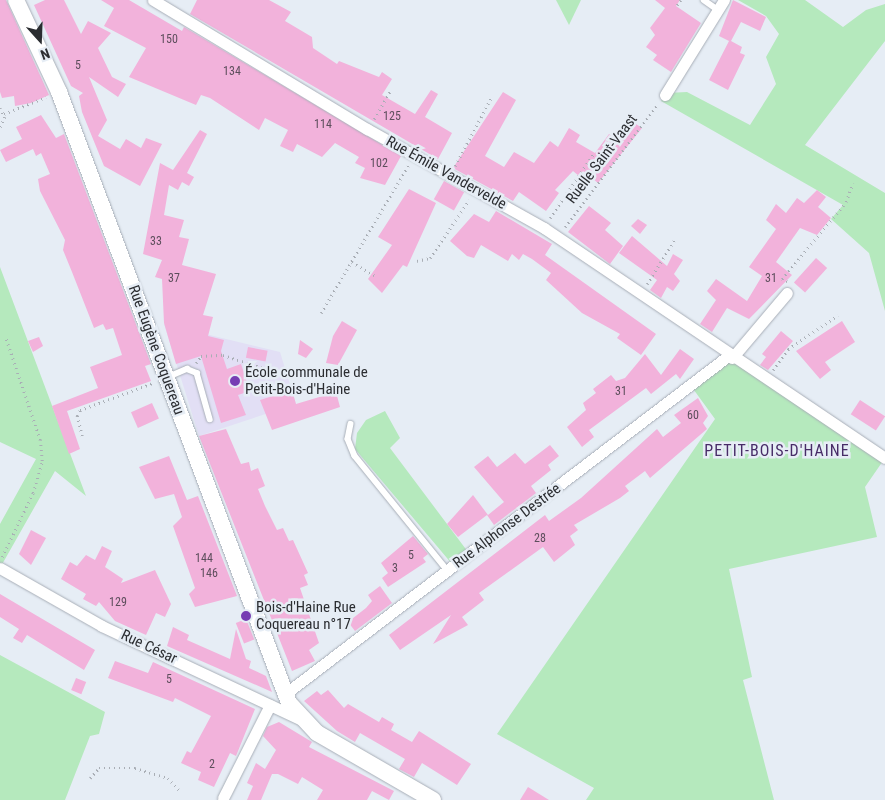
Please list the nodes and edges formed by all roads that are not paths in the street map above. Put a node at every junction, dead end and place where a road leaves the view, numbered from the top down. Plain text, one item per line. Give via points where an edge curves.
1 (16, 0) edge
2 (152, 0) edge
3 (704, 0) edge
4 (720, 5) edge
5 (665, 95) road end
6 (791, 291) road end
7 (730, 357) junction
8 (166, 378) junction
9 (210, 419) dead end
10 (351, 424) dead end
11 (885, 458) edge
12 (0, 568) edge
13 (448, 571) junction
14 (287, 699) junction
15 (270, 705) junction
16 (301, 719) junction
17 (223, 798) dead end
18 (433, 800) edge

1 - 8 street, Rue Eugène Coquereau via 59,92
2 - 7 street, Rue Émile Vandervelde via 367,129 544,228
3 - 4 lane
4 - 5 street
6 - 7 street
7 - 11 street, Rue Émile Vandervelde
7 - 13 street, Rue Alphonse Destrée
8 - 9 lane via 192,369
8 - 14 street, Rue Eugène Coquereau
10 - 13 lane via 348,439 355,456
12 - 15 street, Rue César via 102,626
13 - 14 street, Rue Alphonse Destrée
14 - 16 street, Rue Eugène Coquereau
15 - 16 street, Rue César
15 - 17 street
16 - 18 street, Rue Eugène Coquereau

